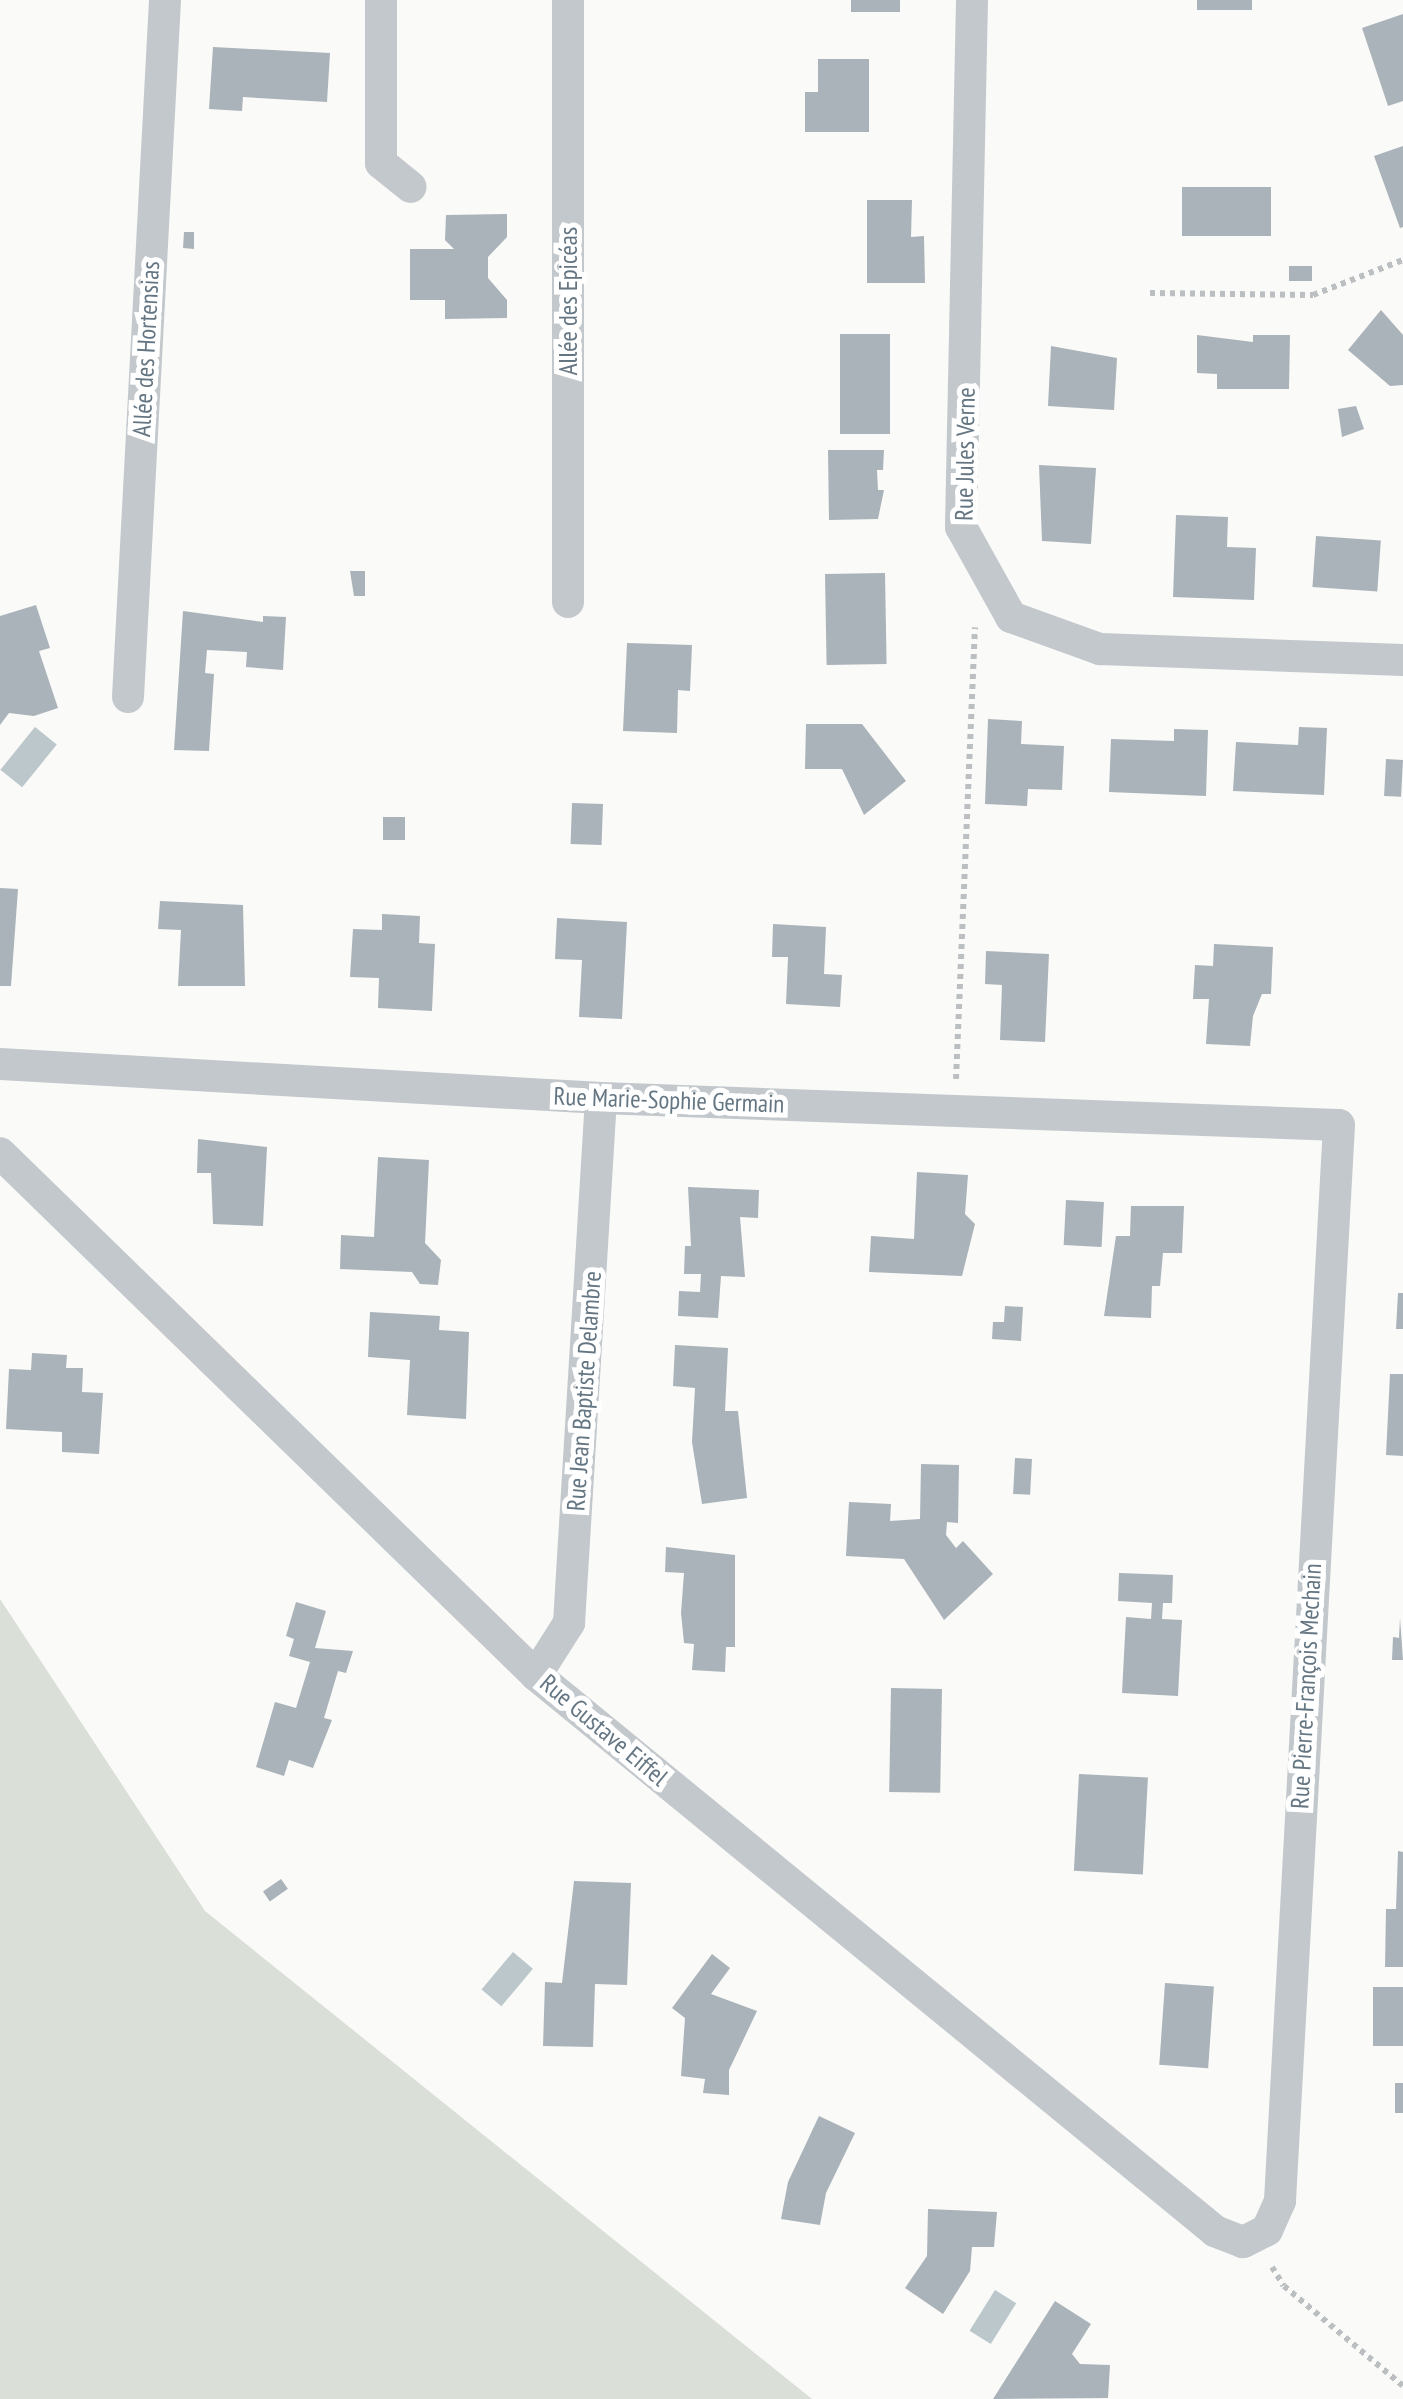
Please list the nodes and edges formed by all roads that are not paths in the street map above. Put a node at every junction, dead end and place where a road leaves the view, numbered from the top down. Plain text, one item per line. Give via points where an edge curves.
1 (165, 0) edge
2 (381, 0) edge
3 (568, 0) edge
4 (972, 0) edge
5 (412, 187) dead end
6 (568, 602) dead end
7 (1403, 660) edge
8 (128, 698) dead end
9 (0, 1064) edge
10 (602, 1098) junction
11 (1338, 1125) joint
12 (0, 1153) edge
13 (536, 1675) junction
14 (1256, 2240) joint

1 - 8 street, Allée des Hortensias
2 - 5 street via 381,163
3 - 6 street, Allée des Epicéas
4 - 7 street, Rue Jules Verne via 961,527 1011,617 1100,650
9 - 10 street, Rue Marie-Sophie Germain
10 - 11 street, Rue Marie-Sophie Germain
10 - 13 street, Rue Jean Baptiste Delambre via 569,1624
11 - 14 street, Rue Pierre-François Mechain via 1280,2201
12 - 13 street, Rue Gustave Eiffel
13 - 14 street, Rue Gustave Eiffel via 1192,2213 1228,2238

